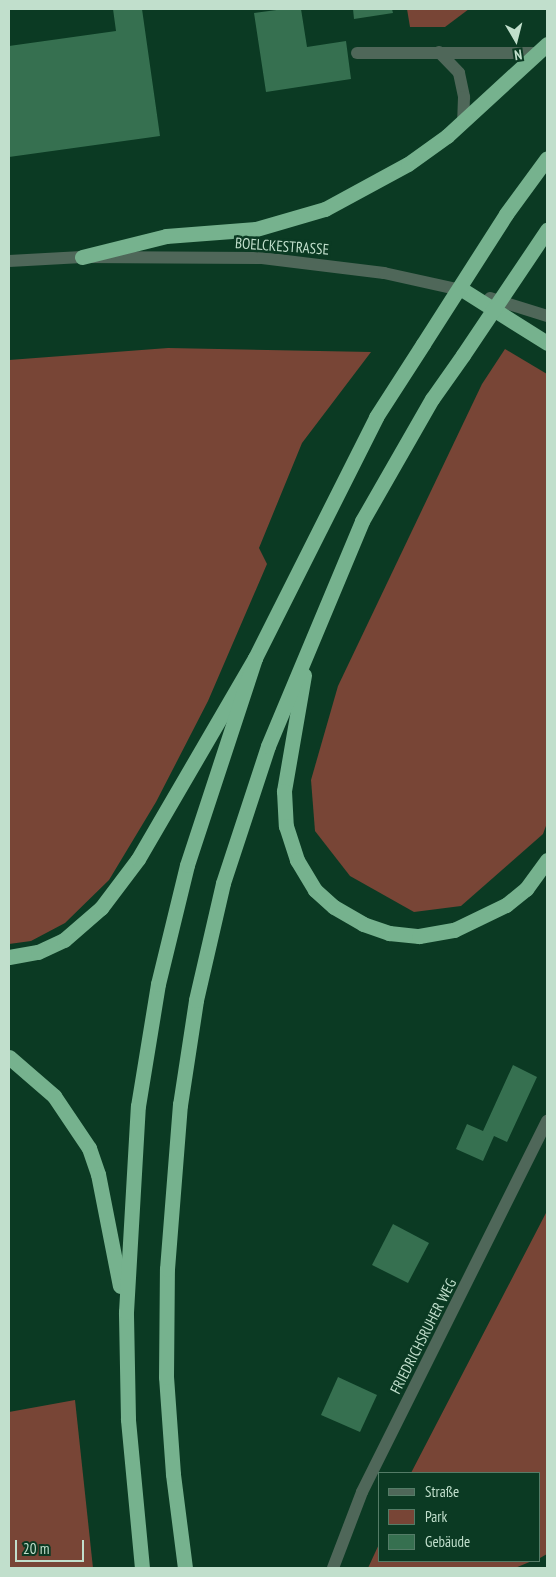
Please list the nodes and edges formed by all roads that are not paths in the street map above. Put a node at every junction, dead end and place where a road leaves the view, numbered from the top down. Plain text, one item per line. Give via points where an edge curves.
1 (543, 49) edge
2 (439, 52) junction
3 (357, 53) dead end
4 (463, 122) junction
5 (547, 158) edge
6 (547, 230) edge
7 (82, 257) junction
8 (9, 261) edge
9 (463, 290) junction
10 (547, 316) edge
11 (547, 343) edge
12 (255, 658) junction
13 (306, 659) junction
14 (547, 860) edge
15 (9, 957) edge
16 (9, 1058) edge
17 (547, 1121) edge
18 (126, 1312) junction
19 (142, 1568) edge
20 (185, 1568) edge
21 (333, 1568) edge

1 - 2 street
1 - 4 highway
2 - 3 street
2 - 4 street via 460,79
4 - 7 highway via 408,164 359,193 295,220 256,229 166,236
5 - 12 highway, bridge via 506,214 376,417
6 - 13 highway, bridge via 432,399 362,521
7 - 8 street, BOELCKESTRASSE
7 - 9 street, BOELCKESTRASSE via 262,258 384,273
9 - 10 street, BOELCKESTRASSE
9 - 11 highway
12 - 15 highway via 162,822 101,908 64,940 38,952
12 - 18 highway via 188,865 158,984 138,1106
13 - 14 highway via 300,711 288,755 284,790 286,826 297,860 315,890 334,908 388,933 419,936 454,930 506,906 526,889
13 - 20 highway via 268,746 223,883 196,1000 180,1105 167,1269 166,1377 173,1474
16 - 18 highway via 54,1096 89,1148 98,1174
17 - 21 street, FRIEDRICHSRUHER WEG via 362,1492
18 - 19 highway via 128,1420

